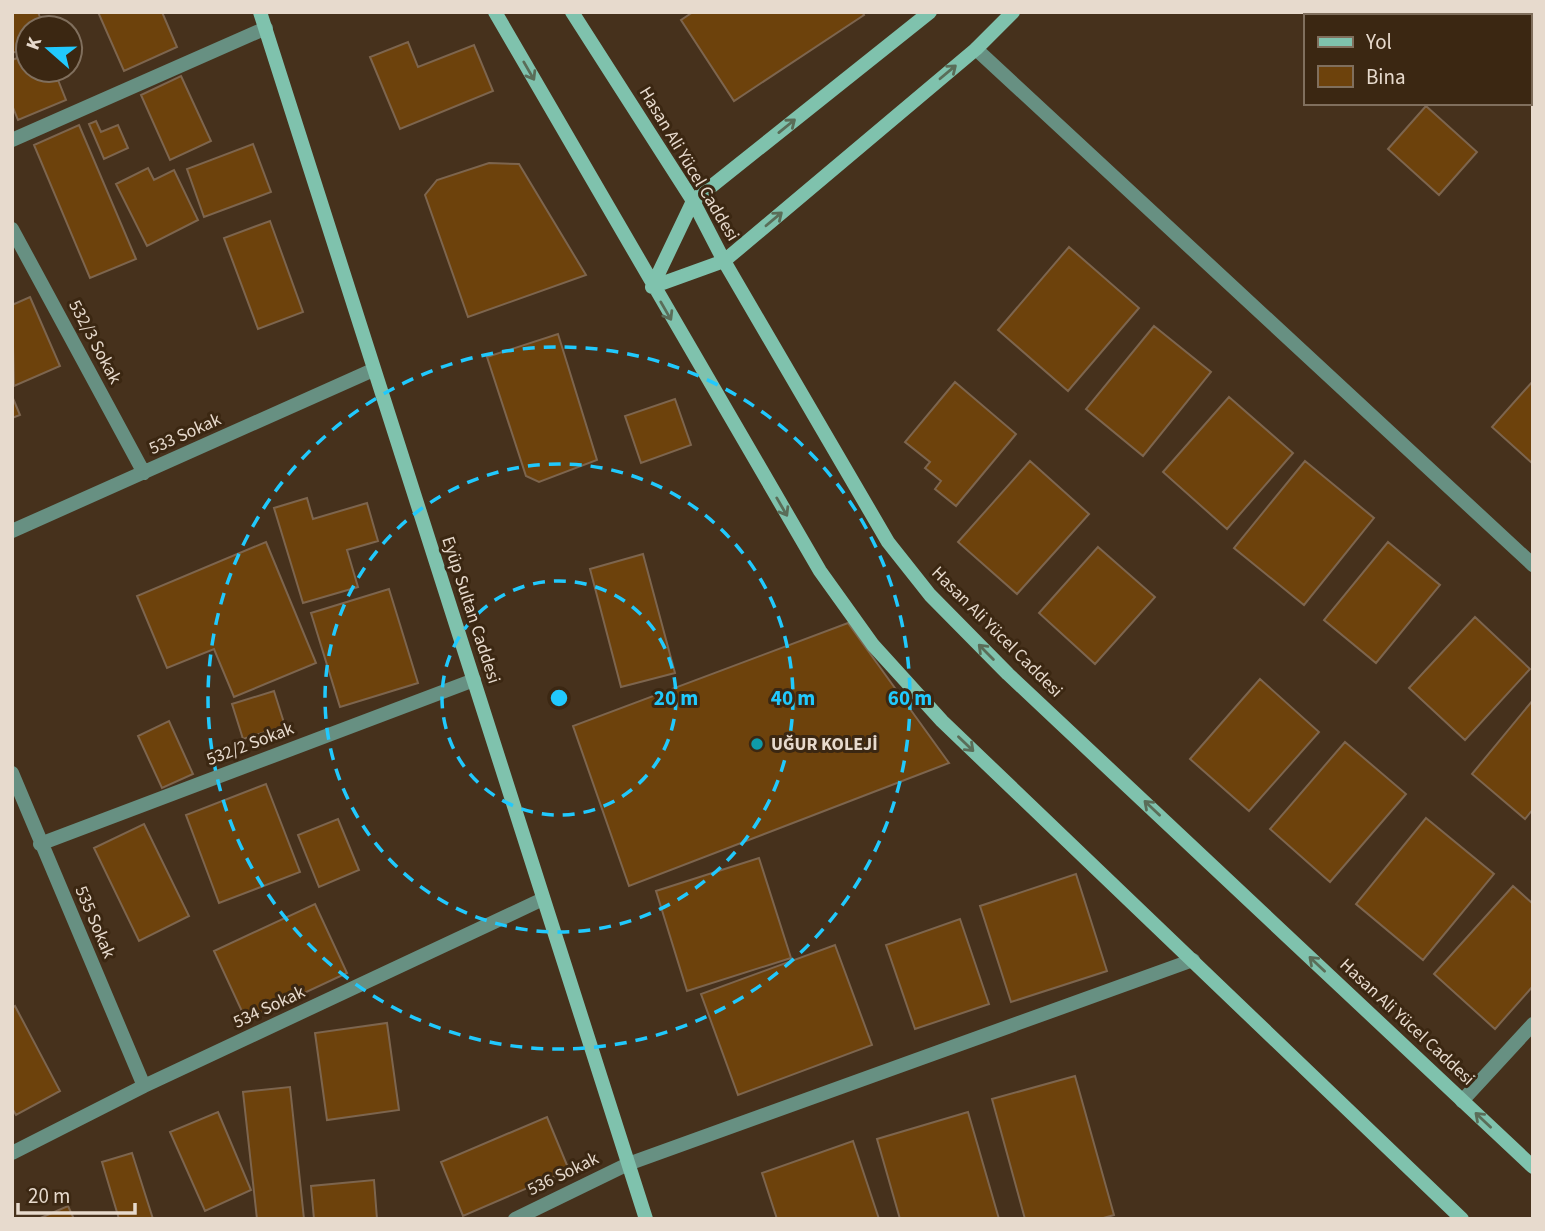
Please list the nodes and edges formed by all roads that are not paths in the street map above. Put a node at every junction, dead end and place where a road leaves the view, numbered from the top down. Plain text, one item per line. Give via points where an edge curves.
1 (260, 12) edge
2 (495, 12) edge
3 (572, 12) edge
4 (930, 12) edge
5 (1013, 12) edge
6 (265, 28) junction
7 (976, 49) junction
8 (12, 140) edge
9 (693, 201) junction
10 (12, 229) edge
11 (724, 261) junction
12 (652, 287) junction
13 (373, 370) junction
14 (144, 473) junction
15 (12, 531) edge
16 (1533, 565) edge
17 (474, 680) junction
18 (12, 773) edge
19 (40, 844) junction
20 (543, 899) junction
21 (1193, 960) junction
22 (1533, 1024) edge
23 (144, 1086) junction
24 (1462, 1101) junction
25 (12, 1153) edge
26 (628, 1164) junction
27 (1533, 1167) edge
28 (515, 1219) edge
29 (646, 1219) edge
30 (1462, 1219) edge

1 - 6 street, Eyüp Sultan Caddesi
2 -> 12 street
3 - 9 street, Hasan Ali Yücel Caddesi
9 -> 4 street
5 - 7 street
6 - 8 street
6 - 13 street, Eyüp Sultan Caddesi
11 -> 7 street
7 - 16 street
9 - 11 street, Hasan Ali Yücel Caddesi
9 - 12 street
10 - 14 street, 532/3 Sokak
11 - 12 street
24 -> 11 street, Hasan Ali Yücel Caddesi via 930,595 888,542
12 -> 21 street via 808,552 873,645 942,721
13 - 14 street, 533 Sokak
13 - 17 street, Eyüp Sultan Caddesi
14 - 15 street, 533 Sokak
17 - 19 street, 532/2 Sokak
17 - 20 street, Eyüp Sultan Caddesi
18 - 19 street, 535 Sokak
19 - 23 street, 535 Sokak
20 - 23 street, 534 Sokak
20 - 26 street, Eyüp Sultan Caddesi
21 - 26 street, 536 Sokak
21 - 30 street
22 - 24 street
23 - 25 street, 534 Sokak
27 -> 24 street, Hasan Ali Yücel Caddesi
26 - 28 street, 536 Sokak
26 - 29 street, Eyüp Sultan Caddesi

